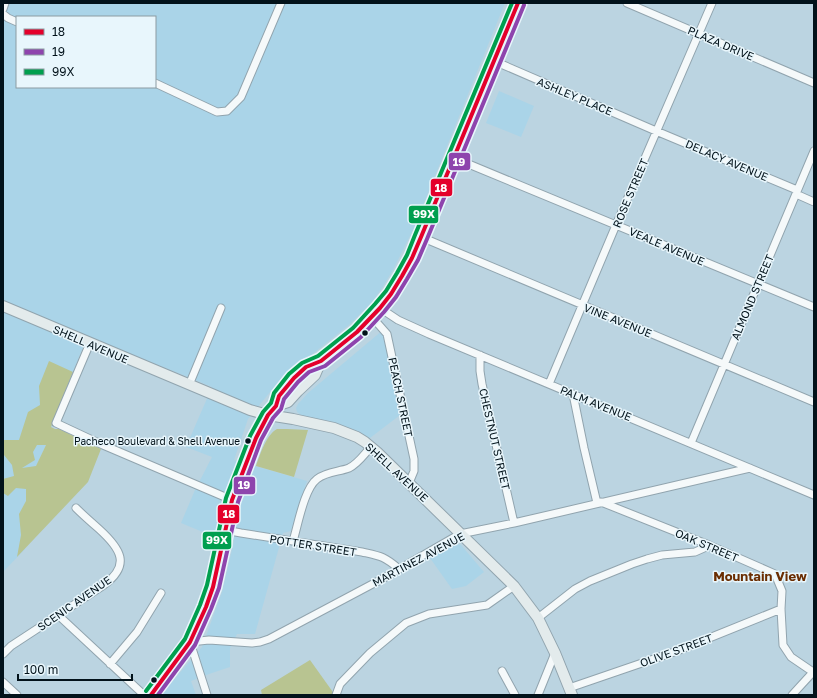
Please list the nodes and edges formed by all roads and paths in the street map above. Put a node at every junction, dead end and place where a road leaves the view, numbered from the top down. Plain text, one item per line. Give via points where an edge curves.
1 (5, 3) edge
2 (281, 3) edge
3 (518, 3) edge
4 (627, 3) edge
5 (712, 3) edge
6 (3, 9) edge
7 (3, 14) edge
8 (16, 22) edge
9 (698, 33) junction
10 (494, 61) junction
11 (156, 83) edge
12 (814, 83) edge
13 (656, 131) junction
14 (814, 150) edge
15 (454, 158) junction
16 (796, 192) junction
17 (814, 202) edge
18 (616, 225) junction
19 (422, 237) junction
20 (758, 284) junction
21 (582, 305) junction
22 (3, 306) edge
23 (814, 307) edge
24 (222, 308) dead end
25 (380, 308) junction
26 (372, 317) junction
27 (90, 343) junction
28 (480, 356) junction
29 (724, 364) junction
30 (549, 384) junction
31 (189, 385) junction
32 (573, 394) junction
33 (814, 402) edge
34 (268, 415) junction
35 (691, 443) junction
36 (371, 447) junction
37 (750, 468) junction
38 (409, 483) junction
39 (814, 495) edge
40 (232, 500) junction
41 (599, 502) junction
42 (76, 508) dead end
43 (514, 523) junction
44 (225, 530) junction
45 (460, 534) junction
46 (294, 542) junction
47 (709, 545) junction
48 (399, 569) junction
49 (514, 586) junction
50 (161, 593) dead end
51 (780, 609) junction
52 (58, 615) junction
53 (538, 618) junction
54 (190, 642) junction
55 (3, 654) edge
56 (555, 654) junction
57 (110, 664) junction
58 (814, 671) edge
59 (502, 672) dead end
60 (3, 682) edge
61 (571, 692) edge
62 (17, 695) edge
63 (144, 695) edge
64 (151, 695) edge
65 (207, 695) edge
66 (336, 695) edge
67 (515, 695) edge
68 (538, 695) edge
69 (792, 695) edge

1 - 6 street
2 - 11 street via 241,97 227,111 217,112
3 - 10 main road
4 - 9 street, PLAZA DRIVE
5 - 9 street, ROSE STREET
7 - 8 street
9 - 12 street, PLAZA DRIVE
9 - 13 street, ROSE STREET
10 - 13 street, ASHLEY PLACE
10 - 15 main road
13 - 16 street, DELACY AVENUE
13 - 18 street, ROSE STREET
14 - 16 street, ALMOND STREET
15 - 18 street, VEALE AVENUE
15 - 19 main road
16 - 17 street, DELACY AVENUE
16 - 20 street, ALMOND STREET
18 - 20 street, VEALE AVENUE
18 - 21 street, ROSE STREET
19 - 21 street, VINE AVENUE
19 - 25 main road via 402,276
20 - 23 street, VEALE AVENUE
20 - 29 street, ALMOND STREET
21 - 29 street, VINE AVENUE
21 - 30 street, ROSE STREET
22 - 27 main road, SHELL AVENUE
24 - 31 street
25 - 26 main road
25 - 28 street, PALM AVENUE via 398,320
26 - 34 main road via 321,361 306,367 294,378
26 - 38 street, PEACH STREET via 387,334 391,350 414,459 414,471
27 - 31 main road, SHELL AVENUE
27 - 40 street via 56,423
28 - 30 street, PALM AVENUE
28 - 43 street, CHESTNUT STREET via 482,384
29 - 33 street, VINE AVENUE
29 - 35 street, ALMOND STREET
30 - 32 street, PALM AVENUE
31 - 34 main road, SHELL AVENUE
32 - 35 street, PALM AVENUE
32 - 41 street
34 - 36 main road, SHELL AVENUE via 334,428 357,437
34 - 40 main road via 256,438
35 - 37 street, PALM AVENUE
36 - 38 main road, SHELL AVENUE
36 - 46 street via 356,464 326,474 312,484 304,500
37 - 39 street, PALM AVENUE
37 - 41 street, MARTINEZ AVENUE
38 - 45 main road, SHELL AVENUE
40 - 44 main road
41 - 43 street, MARTINEZ AVENUE
41 - 47 street, OAK STREET
42 - 52 street, SCENIC AVENUE via 112,542 118,550 120,565 112,579
43 - 45 street, MARTINEZ AVENUE
44 - 46 street, POTTER STREET
44 - 54 main road via 213,586
45 - 48 street, MARTINEZ AVENUE
45 - 49 main road, SHELL AVENUE
46 - 48 street, POTTER STREET via 379,556
47 - 51 street, OAK STREET via 774,574 782,591
47 - 53 street via 695,552 647,559 590,581 570,592
48 - 54 street, MARTINEZ AVENUE via 269,639 252,643 209,640
49 - 53 main road, SHELL AVENUE
49 - 66 street via 487,605 429,614 406,623 370,652 340,684
50 - 57 street via 137,632
51 - 58 street, OAK STREET via 783,645 792,656
51 - 61 street, OLIVE STREET
52 - 55 street, SCENIC AVENUE
52 - 57 street
53 - 56 main road, SHELL AVENUE
54 - 64 main road
54 - 65 street
56 - 61 main road, SHELL AVENUE
56 - 68 street
57 - 63 street
58 - 69 street
59 - 67 street
60 - 62 street

